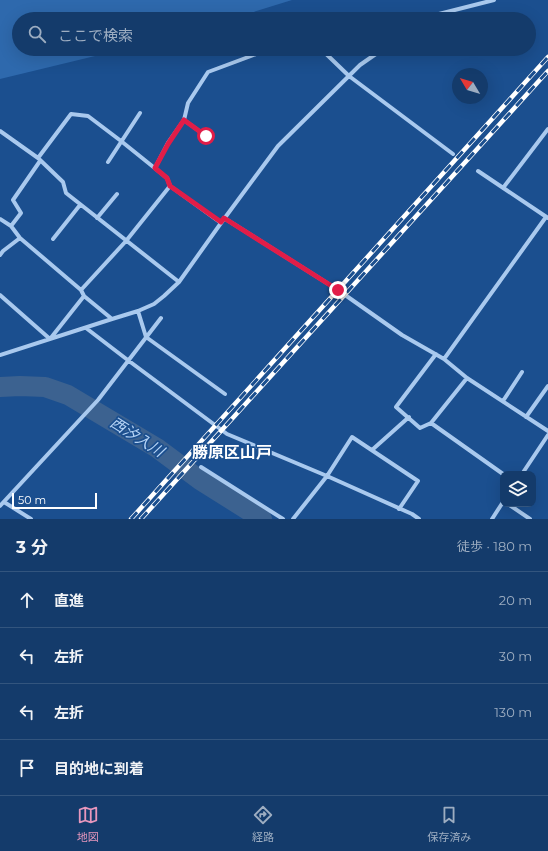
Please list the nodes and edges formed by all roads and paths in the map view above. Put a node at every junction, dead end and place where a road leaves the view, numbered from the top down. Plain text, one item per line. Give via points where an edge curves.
1 (494, 0) edge
2 (447, 12) edge
3 (252, 56) edge
4 (328, 56) edge
5 (373, 56) edge
6 (349, 76) junction
7 (140, 114) dead end
8 (184, 120) junction
9 (548, 129) edge
10 (0, 131) edge
11 (206, 136) dead end
12 (121, 141) junction
13 (453, 154) dead end
14 (39, 159) junction
15 (108, 162) dead end
16 (155, 168) junction
17 (478, 171) dead end
18 (170, 186) junction
19 (503, 188) junction
20 (117, 194) dead end
21 (80, 205) junction
22 (97, 218) junction
23 (224, 218) junction
24 (547, 218) edge
25 (0, 219) edge
26 (221, 222) junction
27 (11, 226) junction
28 (20, 238) junction
29 (53, 239) dead end
30 (126, 241) junction
31 (0, 255) edge
32 (179, 282) junction
33 (81, 290) junction
34 (0, 295) edge
35 (84, 296) junction
36 (138, 311) junction
37 (161, 318) dead end
38 (112, 319) junction
39 (86, 328) junction
40 (146, 337) junction
41 (50, 339) junction
42 (436, 354) junction
43 (0, 355) edge
44 (444, 359) junction
45 (128, 361) junction
46 (522, 372) dead end
47 (467, 378) junction
48 (548, 386) edge
49 (225, 394) dead end
50 (503, 401) junction
51 (526, 416) junction
52 (409, 417) junction
53 (431, 423) junction
54 (548, 431) edge
55 (548, 435) edge
56 (372, 450) junction
57 (201, 467) dead end
58 (524, 471) edge
59 (500, 472) edge
60 (327, 476) junction
61 (4, 502) junction
62 (0, 506) edge
63 (500, 507) edge
64 (512, 507) edge
65 (399, 509) junction
66 (31, 519) edge
67 (283, 519) edge
68 (294, 519) edge
69 (419, 519) edge
70 (492, 519) edge
71 (530, 519) edge

1 - 2 street
3 - 8 street via 208,72 188,103
4 - 6 street
5 - 6 street
6 - 13 street
6 - 23 street via 278,146
7 - 12 street
8 - 11 street
8 - 16 street
9 - 19 street
10 - 14 street
12 - 14 street via 88,116 71,114
12 - 15 street
12 - 16 street
14 - 21 street via 63,182 66,193
14 - 27 street via 13,200 21,213
16 - 18 street via 167,178
17 - 19 street
18 - 26 street
18 - 30 street
19 - 24 street
20 - 22 street
21 - 22 street
21 - 29 street
22 - 30 street
23 - 26 street
23 - 42 street via 338,290 402,335
24 - 44 street
25 - 27 street
26 - 32 street
27 - 28 street
28 - 31 street
28 - 33 street
30 - 32 street
30 - 33 street
32 - 36 street via 154,304
33 - 35 street
34 - 41 street
35 - 38 street
35 - 41 street
36 - 38 street
36 - 40 street
37 - 40 street
38 - 39 street
39 - 41 street
39 - 45 street
40 - 45 street
40 - 49 street
41 - 43 street
42 - 44 street
42 - 52 street via 396,407
44 - 47 street
45 - 60 street via 227,434
45 - 61 street via 98,400
46 - 50 street
47 - 50 street
47 - 53 street
48 - 51 street
50 - 51 street
51 - 54 street
52 - 53 street via 420,428
52 - 56 street
53 - 59 street
55 - 58 street
56 - 60 street via 352,437
56 - 65 street via 418,481
57 - 67 street
60 - 65 street
60 - 68 street
61 - 62 street
61 - 66 street
63 - 70 street
64 - 71 street
65 - 69 street

